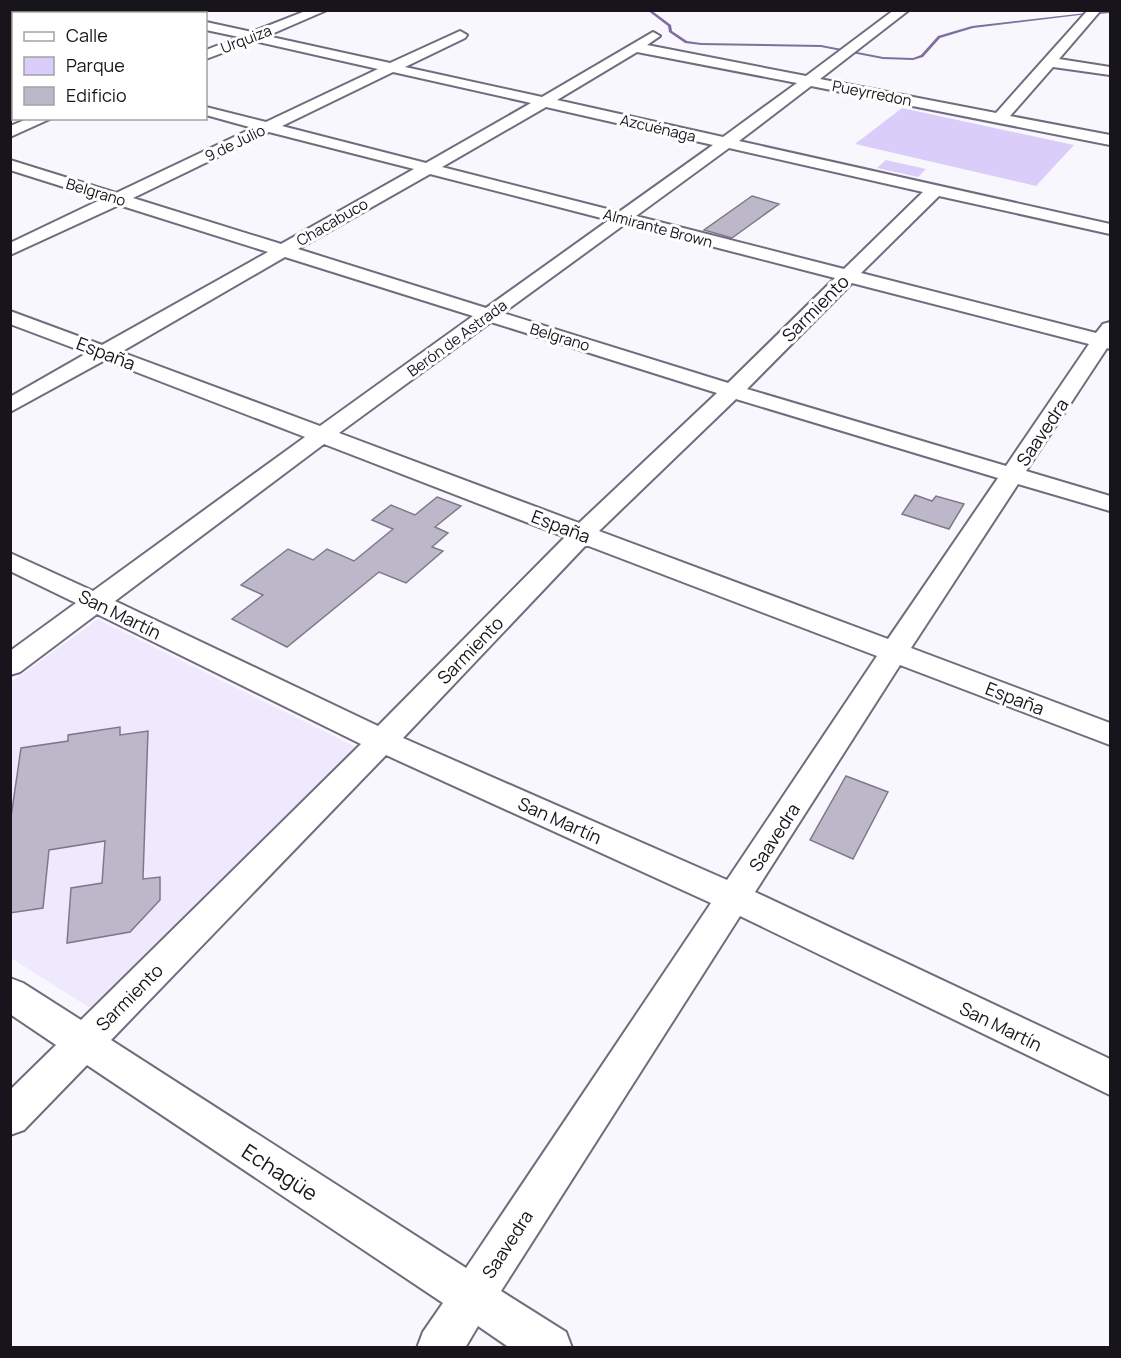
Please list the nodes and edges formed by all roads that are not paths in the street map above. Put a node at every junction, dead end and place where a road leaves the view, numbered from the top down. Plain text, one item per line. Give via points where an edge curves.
1 (321, 10) edge
2 (903, 10) edge
3 (1095, 10) edge
4 (207, 26) edge
5 (460, 35) dead end
6 (653, 36) dead end
7 (252, 37) junction
8 (634, 47) junction
9 (207, 55) edge
10 (1050, 62) junction
11 (391, 68) junction
12 (1110, 71) edge
13 (810, 80) junction
14 (544, 102) junction
15 (207, 111) edge
16 (1000, 118) junction
17 (40, 120) edge
18 (268, 127) junction
19 (10, 132) edge
20 (1110, 140) edge
21 (726, 143) junction
22 (10, 165) edge
23 (426, 168) junction
24 (935, 190) junction
25 (118, 199) junction
26 (621, 218) junction
27 (1110, 229) edge
28 (10, 250) edge
29 (282, 250) junction
30 (846, 277) junction
31 (489, 315) junction
32 (10, 317) edge
33 (1108, 337) edge
34 (103, 352) junction
35 (732, 391) junction
36 (10, 406) edge
37 (322, 435) junction
38 (1013, 475) junction
39 (1110, 504) edge
40 (582, 534) junction
41 (10, 561) edge
42 (96, 602) junction
43 (894, 652) junction
44 (10, 665) edge
45 (1110, 734) edge
46 (382, 741) junction
47 (734, 898) junction
48 (10, 994) edge
49 (83, 1044) junction
50 (1110, 1078) edge
51 (10, 1117) edge
52 (472, 1297) junction
53 (439, 1347) edge
54 (550, 1347) edge

1 - 7 street, Urquiza
2 - 13 street, Berón de Astrada
3 - 10 street
4 - 7 street, Azcuénaga
5 - 11 street, 9 de Julio
6 - 8 street, Chacabuco
7 - 9 street, Urquiza
7 - 11 street, Azcuénaga
8 - 13 street, Pueyrredon
8 - 14 street, Chacabuco
10 - 12 street
10 - 16 street
11 - 14 street, Azcuénaga
11 - 18 street, 9 de Julio
13 - 16 street, Pueyrredon
13 - 21 street, Berón de Astrada
14 - 21 street, Azcuénaga
14 - 23 street, Chacabuco
15 - 18 street, Almirante Brown
16 - 20 street, Pueyrredon
17 - 19 street
18 - 23 street, Almirante Brown
18 - 25 street, 9 de Julio
21 - 24 street, Azcuénaga
21 - 26 street, Berón de Astrada
22 - 25 street, Belgrano
23 - 26 street, Almirante Brown
23 - 29 street, Chacabuco
24 - 27 street, Azcuénaga
24 - 30 street, Sarmiento
25 - 28 street, 9 de Julio
25 - 29 street, Belgrano
26 - 30 street, Almirante Brown
26 - 31 street, Berón de Astrada
29 - 31 street, Belgrano
29 - 34 street, Chacabuco
30 - 33 street, Almirante Brown
30 - 35 street, Sarmiento
31 - 35 street, Belgrano
31 - 37 street, Berón de Astrada
32 - 34 street, España
33 - 38 street, Saavedra
34 - 36 street, Chacabuco
34 - 37 street, España
35 - 38 street, Belgrano
35 - 40 street, Sarmiento
37 - 40 street, España
37 - 42 street, Berón de Astrada
38 - 39 street, Belgrano
38 - 43 street, Saavedra
40 - 43 street, España
40 - 46 street, Sarmiento
41 - 42 street, San Martín
42 - 44 street, Berón de Astrada
42 - 46 street, San Martín
43 - 45 street, España
43 - 47 street, Saavedra
46 - 47 street, San Martín
46 - 49 street, Sarmiento
47 - 50 street, San Martín
47 - 52 street, Saavedra
48 - 49 street, Echagüe
49 - 51 street, Sarmiento
49 - 52 street, Echagüe
52 - 53 street, Saavedra
52 - 54 street, Echagüe

